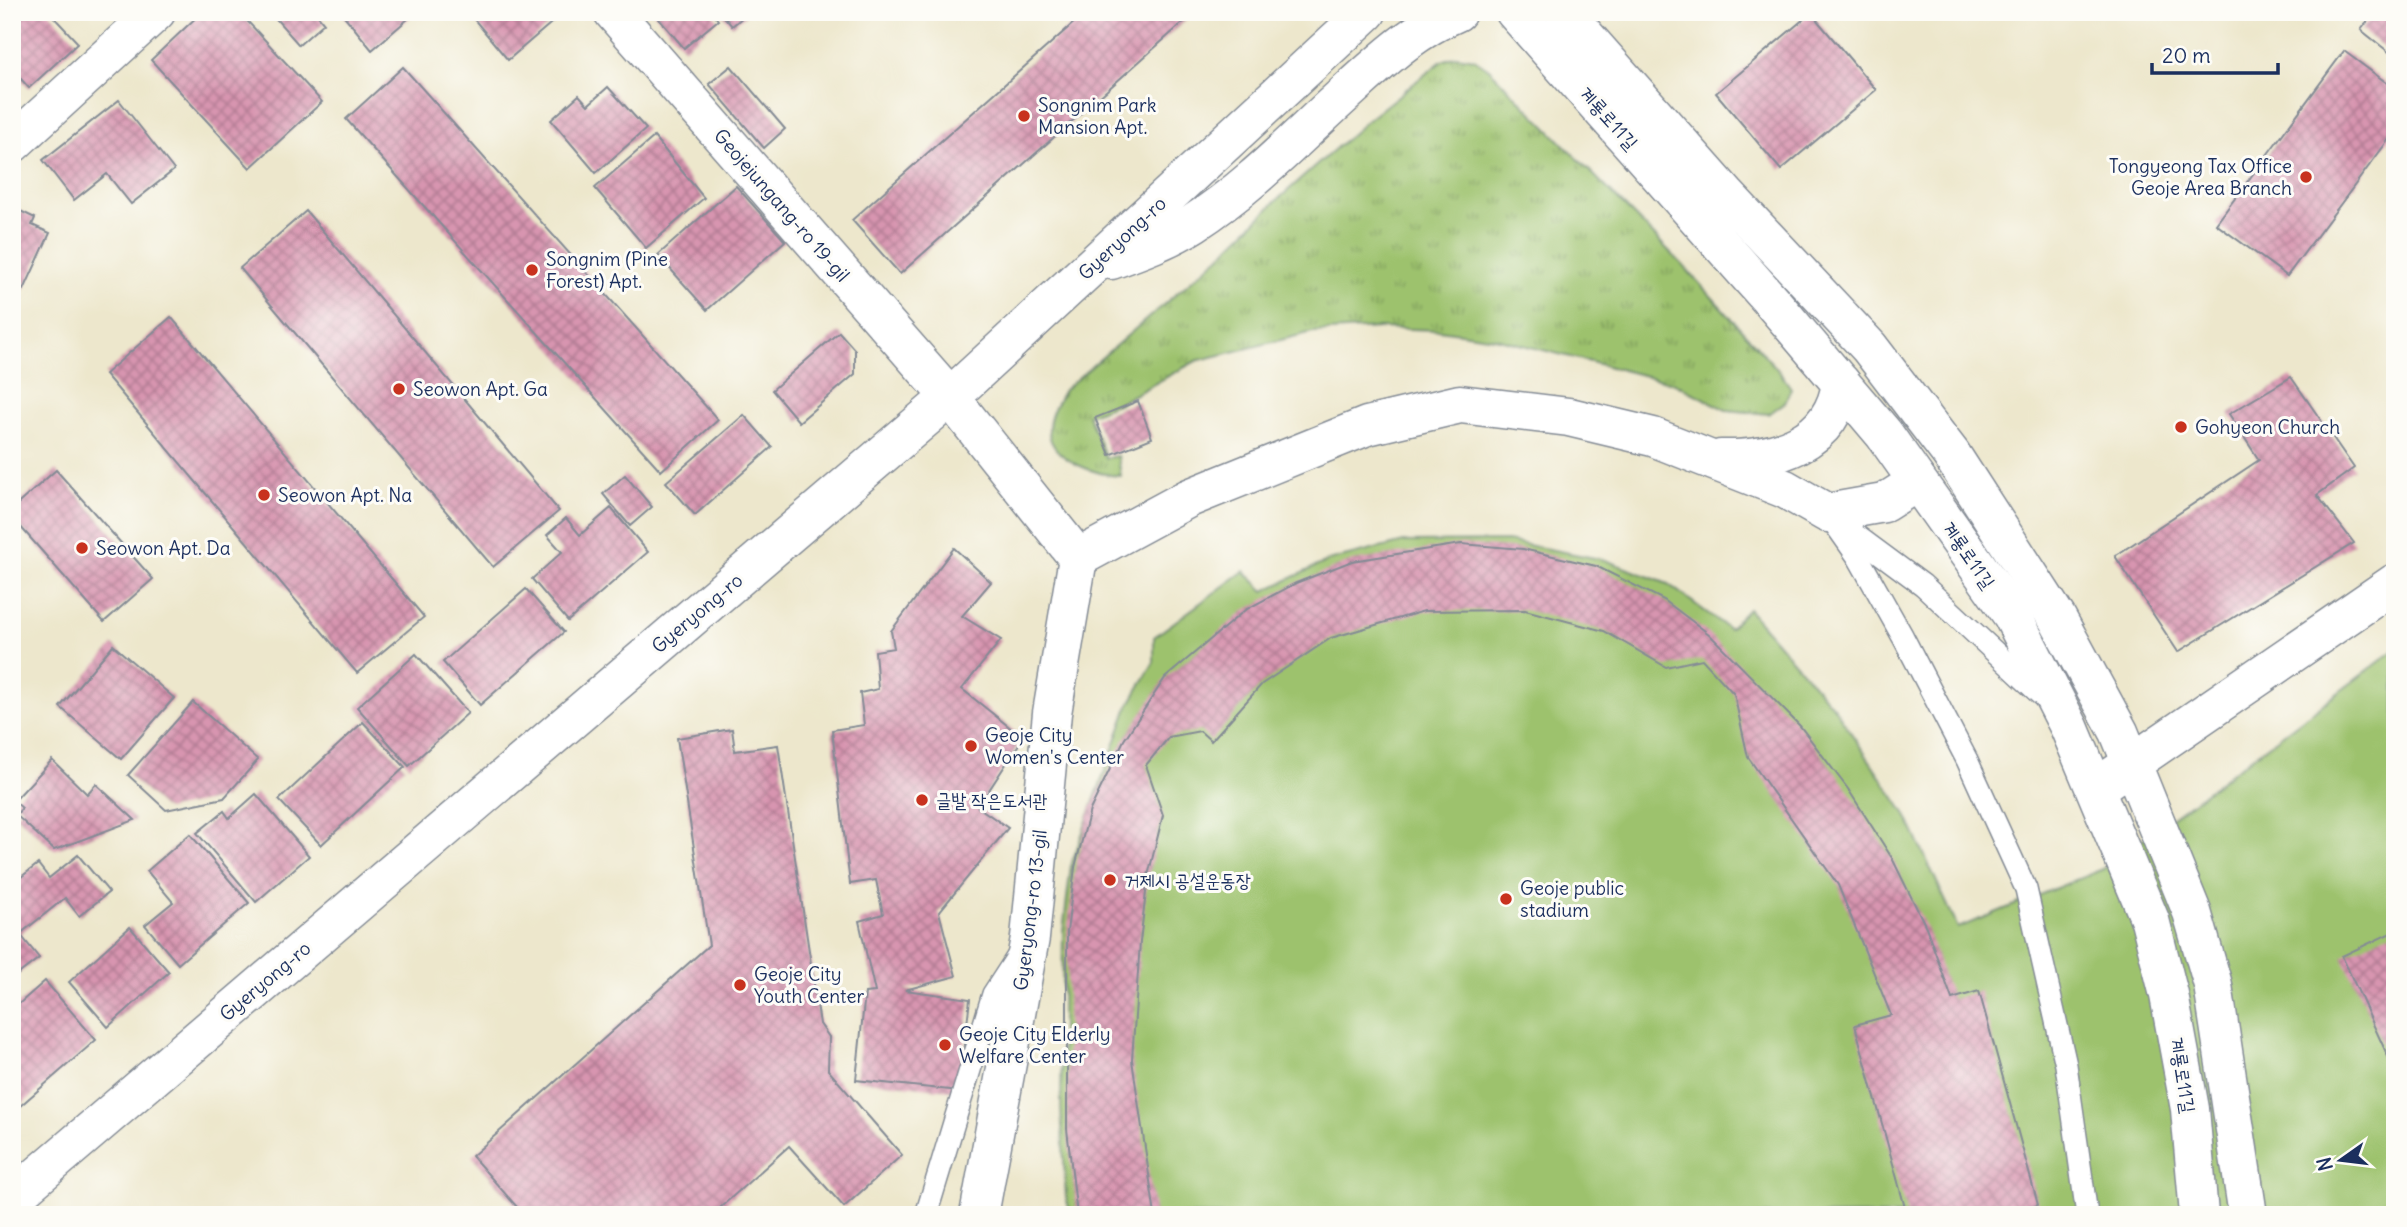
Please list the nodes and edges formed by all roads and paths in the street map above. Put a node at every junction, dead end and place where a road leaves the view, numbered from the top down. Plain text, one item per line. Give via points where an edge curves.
1 (156, 12) edge
2 (613, 12) edge
3 (1367, 12) edge
4 (1457, 12) edge
5 (1484, 12) edge
6 (1565, 13) edge
7 (1525, 23) edge
8 (12, 145) edge
9 (1092, 266) junction
10 (1841, 383) junction
11 (950, 397) junction
12 (1710, 459) junction
13 (1917, 481) junction
14 (1827, 513) junction
15 (1078, 558) junction
16 (2395, 583) edge
17 (2064, 718) junction
18 (2132, 764) junction
19 (2096, 788) junction
20 (1030, 938) junction
21 (12, 1198) edge
22 (926, 1215) edge
23 (979, 1215) edge
24 (2087, 1215) edge
25 (2199, 1215) edge
26 (2248, 1215) edge

1 - 8 street
2 - 11 street, Geojejungang-ro 19-gil
3 - 9 street, Gyeryong-ro
4 - 9 street via 1433,22 1389,52 1245,186 1194,223 1148,247
5 - 7 street
6 - 18 street, 계룡로11길 via 1727,196 1869,346 1951,454 2057,618
7 - 10 street, 계룡로11길
9 - 11 street, Gyeryong-ro
10 - 12 street via 1838,404 1825,425 1811,436 1762,459
10 - 13 street, 계룡로11길
11 - 15 street
11 - 21 street, Gyeryong-ro
12 - 14 street via 1785,489
12 - 15 street via 1653,437 1569,417 1460,404 1367,426 1189,498
13 - 14 street via 1884,502
13 - 17 street, 계룡로11길 via 2012,615
14 - 17 lane via 1923,585
14 - 24 lane via 1903,637 2026,889 2066,1065
15 - 20 street, Gyeryong-ro 13-gil via 1052,713
16 - 18 street
17 - 19 street, 계룡로11길
18 - 19 street
18 - 26 street, 계룡로11길 via 2192,912 2213,985
19 - 25 street, 계룡로11길 via 2150,920 2169,995 2190,1109
20 - 22 lane via 993,994
20 - 23 street, Gyeryong-ro 13-gil

